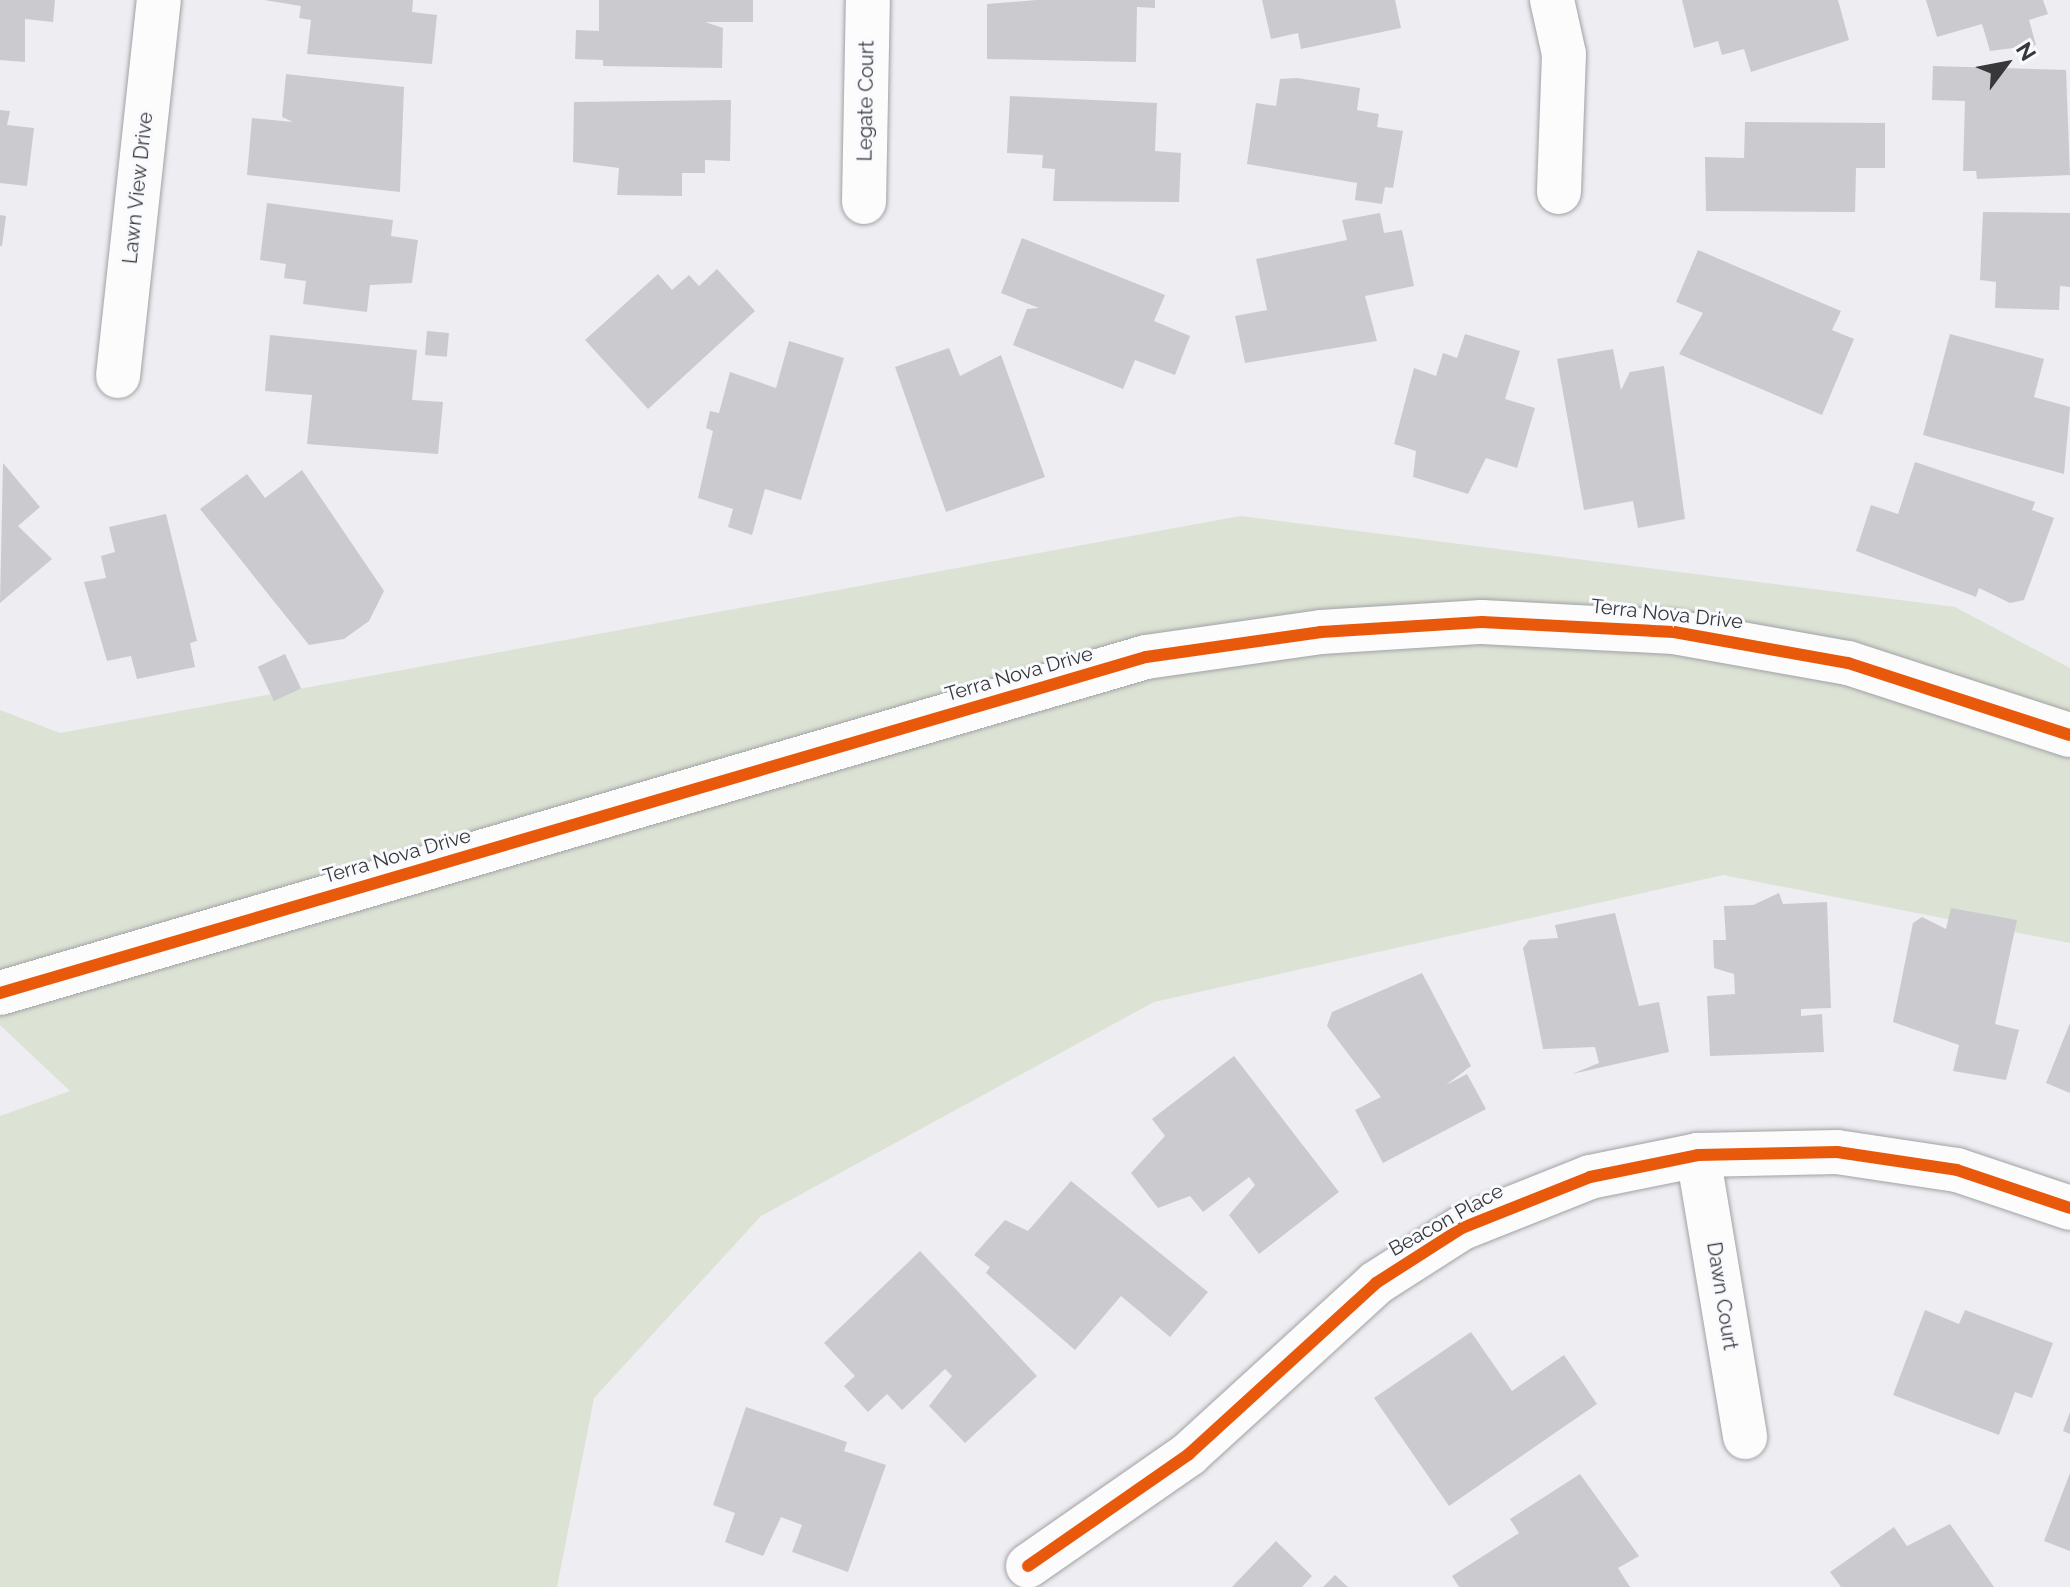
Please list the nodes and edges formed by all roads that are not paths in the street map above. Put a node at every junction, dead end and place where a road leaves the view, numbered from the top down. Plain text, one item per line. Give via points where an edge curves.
1 (159, 0) edge
2 (868, 0) edge
3 (1552, 0) edge
4 (1559, 192) dead end
5 (864, 202) dead end
6 (118, 376) dead end
7 (2069, 732) edge
8 (0, 993) edge
9 (1698, 1155) junction
10 (2070, 1208) edge
11 (1745, 1437) dead end
12 (1028, 1566) dead end

1 - 6 street, Lawn View Drive
2 - 5 street, Legate Court
3 - 4 street via 1564,54
7 - 8 street, Terra Nova Drive via 1848,663 1674,632 1482,622 1321,632 1146,657
9 - 10 street, Beacon Place via 1837,1152 1905,1159
9 - 11 street, Dawn Court
9 - 12 street, Beacon Place via 1576,1182 1509,1205 1427,1249 1329,1322 1189,1454

